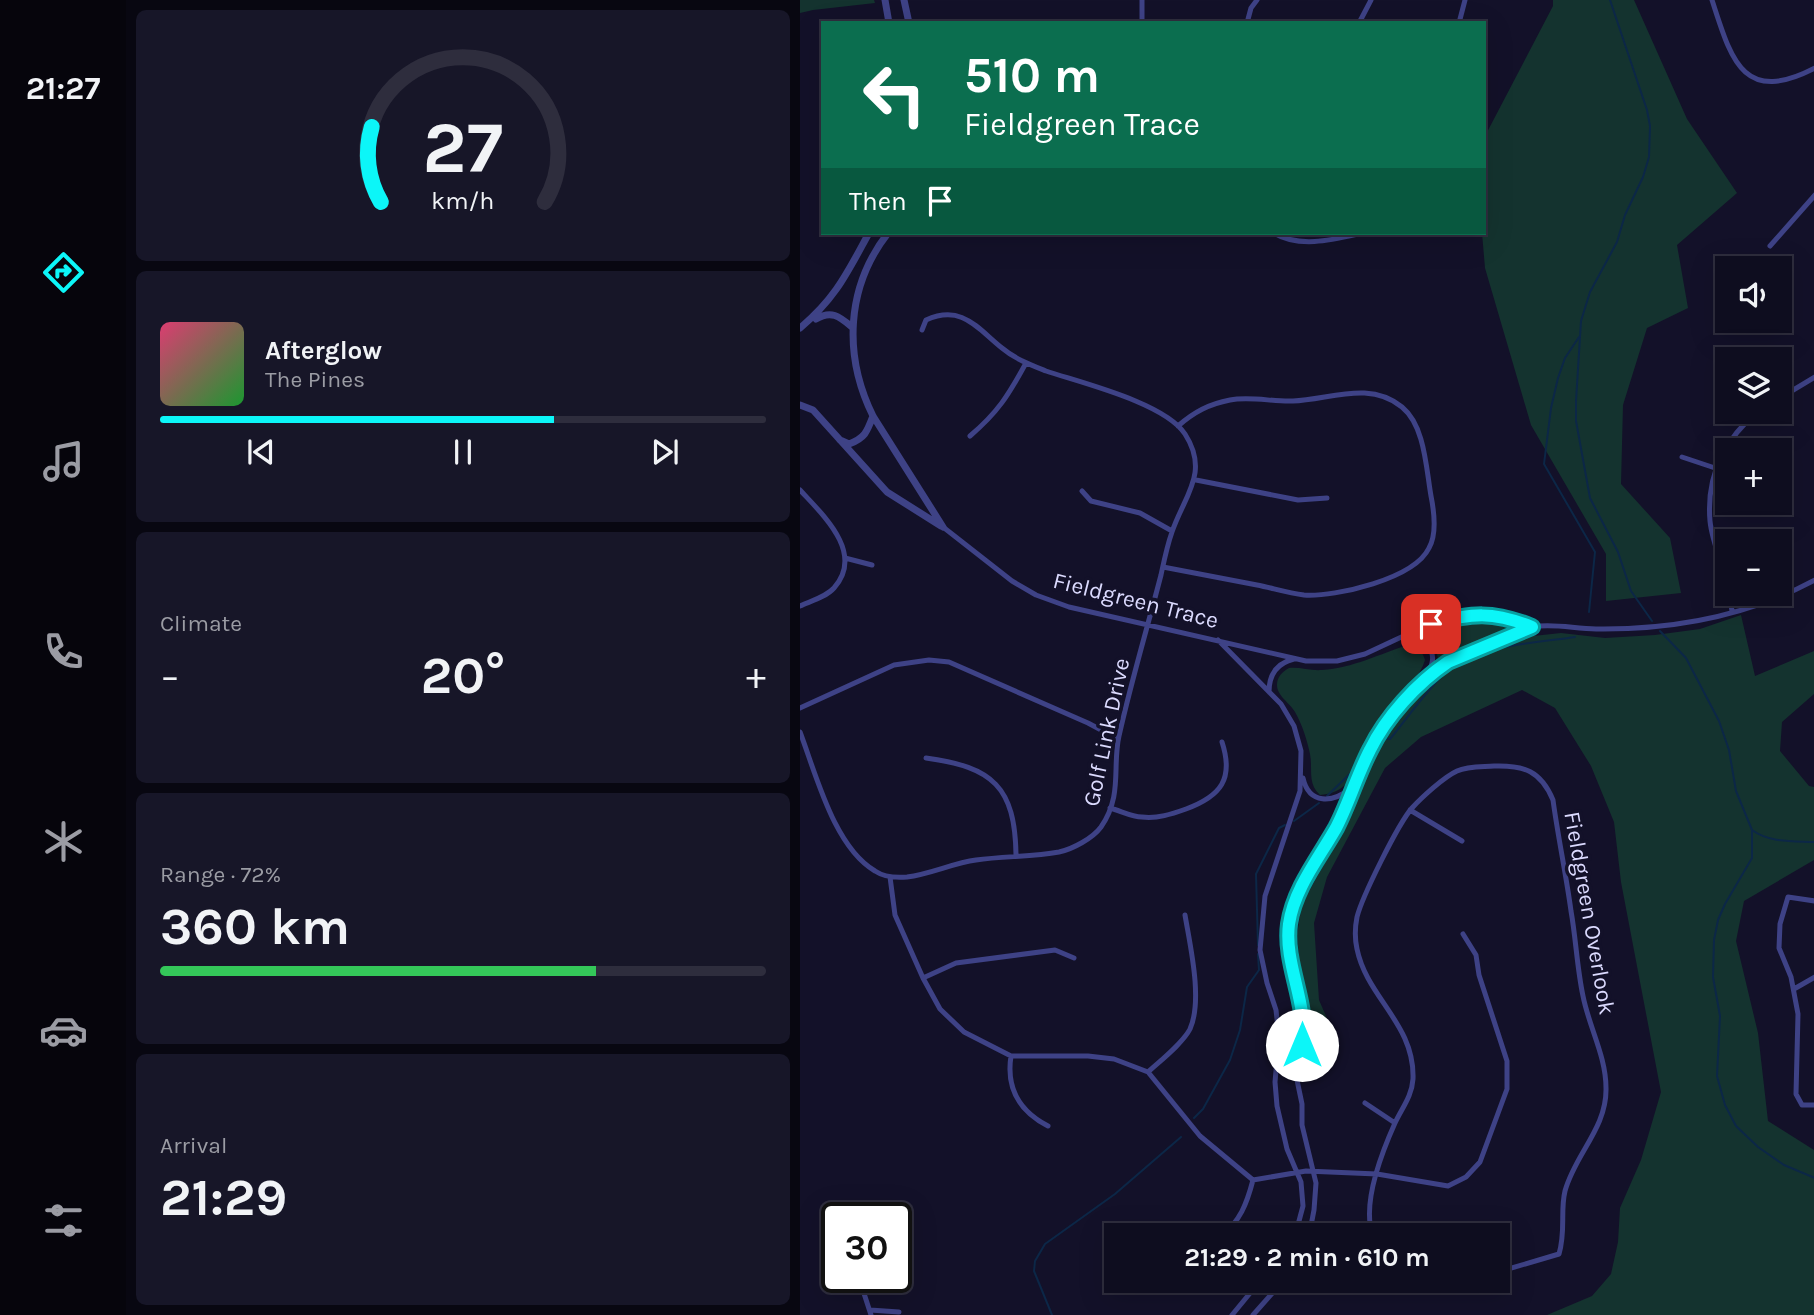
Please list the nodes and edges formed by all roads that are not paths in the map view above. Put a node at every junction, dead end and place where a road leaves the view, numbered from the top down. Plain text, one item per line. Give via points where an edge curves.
1 (885, 0) edge
2 (904, 0) edge
3 (1142, 0) edge
4 (1257, 0) edge
5 (1371, 0) edge
6 (1465, 0) edge
7 (1712, 0) edge
8 (889, 21) edge
9 (909, 21) edge
10 (1142, 21) edge
11 (1248, 21) edge
12 (1360, 21) edge
13 (1460, 21) edge
14 (1814, 68) edge
15 (1814, 195) edge
16 (868, 235) edge
17 (886, 235) edge
18 (1279, 235) edge
19 (1354, 235) edge
20 (1770, 246) dead end
21 (852, 327) junction
22 (800, 329) edge
23 (922, 330) dead end
24 (1026, 363) junction
25 (1814, 377) edge
26 (1792, 391) edge
27 (800, 405) edge
28 (873, 415) junction
29 (1743, 424) edge
30 (1178, 426) junction
31 (970, 436) dead end
32 (836, 438) junction
33 (1733, 438) edge
34 (1682, 457) dead end
35 (1715, 468) joint
36 (1196, 480) junction
37 (800, 490) edge
38 (1082, 491) dead end
39 (1327, 498) dead end
40 (943, 527) junction
41 (1172, 531) junction
42 (1715, 539) edge
43 (845, 558) junction
44 (872, 565) dead end
45 (1163, 567) junction
46 (1814, 580) edge
47 (800, 606) edge
48 (1731, 606) edge
49 (1732, 611) junction
50 (1148, 625) junction
51 (1532, 627) junction
52 (1400, 639) junction
53 (1218, 640) junction
54 (1297, 658) junction
55 (1423, 682) junction
56 (1269, 693) junction
57 (800, 708) edge
58 (800, 732) edge
59 (1118, 739) junction
60 (1222, 741) dead end
61 (926, 758) dead end
62 (1301, 771) junction
63 (1353, 786) junction
64 (1110, 808) junction
65 (1410, 810) junction
66 (1462, 841) dead end
67 (1016, 855) junction
68 (890, 877) junction
69 (1814, 901) edge
70 (1185, 915) dead end
71 (1463, 934) dead end
72 (1074, 958) dead end
73 (1814, 977) edge
74 (922, 978) junction
75 (1794, 989) junction
76 (1011, 1056) junction
77 (1148, 1072) junction
78 (1365, 1102) dead end
79 (1814, 1105) edge
80 (1395, 1123) junction
81 (1048, 1126) dead end
82 (1314, 1171) junction
83 (1298, 1173) junction
84 (1377, 1174) junction
85 (1253, 1180) junction
86 (1235, 1223) edge
87 (1298, 1223) edge
88 (1312, 1223) edge
89 (1371, 1223) edge
90 (1510, 1268) edge
91 (864, 1293) edge
92 (1250, 1293) edge
93 (1272, 1293) edge
94 (870, 1312) edge
95 (899, 1312) dead end
96 (1232, 1315) edge
97 (1253, 1315) edge

1 - 8 street
2 - 9 street
3 - 10 street
4 - 11 street
5 - 12 street
6 - 13 street
7 - 14 street via 1727,46 1753,78 1781,81
15 - 20 street
16 - 22 street via 836,292
17 - 21 street, Fieldgreen Trace via 867,267
18 - 19 street via 1310,241
21 - 22 street via 825,314
21 - 28 street, Fieldgreen Trace via 857,372
23 - 24 street via 926,320 938,315 965,318
24 - 30 street via 1154,408
24 - 31 street via 994,416
25 - 26 street
27 - 32 street via 813,410
28 - 32 street via 860,440 849,444
28 - 40 street, Fieldgreen Trace
29 - 33 street
30 - 36 street via 1195,457
30 - 45 street via 1198,409 1232,399 1296,401 1355,392 1386,398 1412,418 1422,444 1434,536 1429,550 1406,571 1335,594 1304,595
32 - 40 street via 887,492
34 - 35 street
35 - 42 street via 1710,501
36 - 39 street via 1298,500
36 - 41 street, Golf Link Drive
37 - 43 street via 827,519 842,542
38 - 41 street via 1091,501 1140,513
40 - 50 street, Fieldgreen Trace via 1036,595
41 - 45 street, Golf Link Drive
43 - 44 street
43 - 47 street via 842,576 833,589
45 - 50 street, Golf Link Drive
46 - 49 street via 1789,594
48 - 49 street
49 - 51 street via 1708,619 1638,628
50 - 53 street, Fieldgreen Trace
50 - 59 street, Golf Link Drive
51 - 52 street, Fieldgreen Trace via 1508,617 1475,615 1431,624
51 - 55 street via 1448,662
52 - 54 street, Fieldgreen Trace via 1337,660
52 - 55 street via 1424,642 1429,648 1433,662
53 - 54 street, Fieldgreen Trace
53 - 56 street
54 - 56 street via 1274,670
55 - 63 street via 1371,747
56 - 62 street via 1294,726
57 - 59 street via 894,665 929,660 949,662
58 - 68 street via 839,832 859,858
59 - 64 street, Golf Link Drive via 1117,779
60 - 64 street via 1226,777 1211,797 1154,818
61 - 67 street via 954,762 988,777 1002,789 1016,832
62 - 63 street via 1309,792 1321,800 1344,794
62 - 83 street via 1300,791 1265,896 1260,950 1280,1037 1277,1106
63 - 82 street via 1337,826 1298,894 1289,924 1302,1016 1297,1080
64 - 67 street, Golf Link Drive via 1100,828 1080,844 1061,852
65 - 66 street
65 - 80 street, Fieldgreen Overlook via 1364,896 1356,926 1362,969 1402,1029 1412,1058 1411,1094
65 - 90 street, Fieldgreen Overlook via 1457,771 1479,767 1527,769 1543,782 1553,800 1582,995 1602,1055 1605,1108 1565,1192 1559,1254
67 - 68 street, Golf Link Drive
68 - 74 street via 895,915
69 - 75 street via 1788,897 1780,924 1779,948
70 - 77 street via 1194,1012 1189,1030
71 - 84 street via 1477,955 1479,975 1507,1061 1507,1089 1485,1151 1474,1170 1448,1186
72 - 74 street via 1055,950 956,963
73 - 75 street
74 - 76 street via 940,1009 964,1032
75 - 79 street via 1799,1036 1796,1094 1802,1105
76 - 77 street via 1114,1059
76 - 81 street via 1008,1075 1016,1096
77 - 85 street via 1200,1136
78 - 80 street
80 - 84 street, Fieldgreen Overlook
82 - 83 street
82 - 84 street
82 - 88 street
83 - 85 street
83 - 87 street via 1303,1206
84 - 89 street, Fieldgreen Overlook via 1369,1201
85 - 86 street
91 - 94 street
92 - 96 street
93 - 97 street
94 - 95 street

